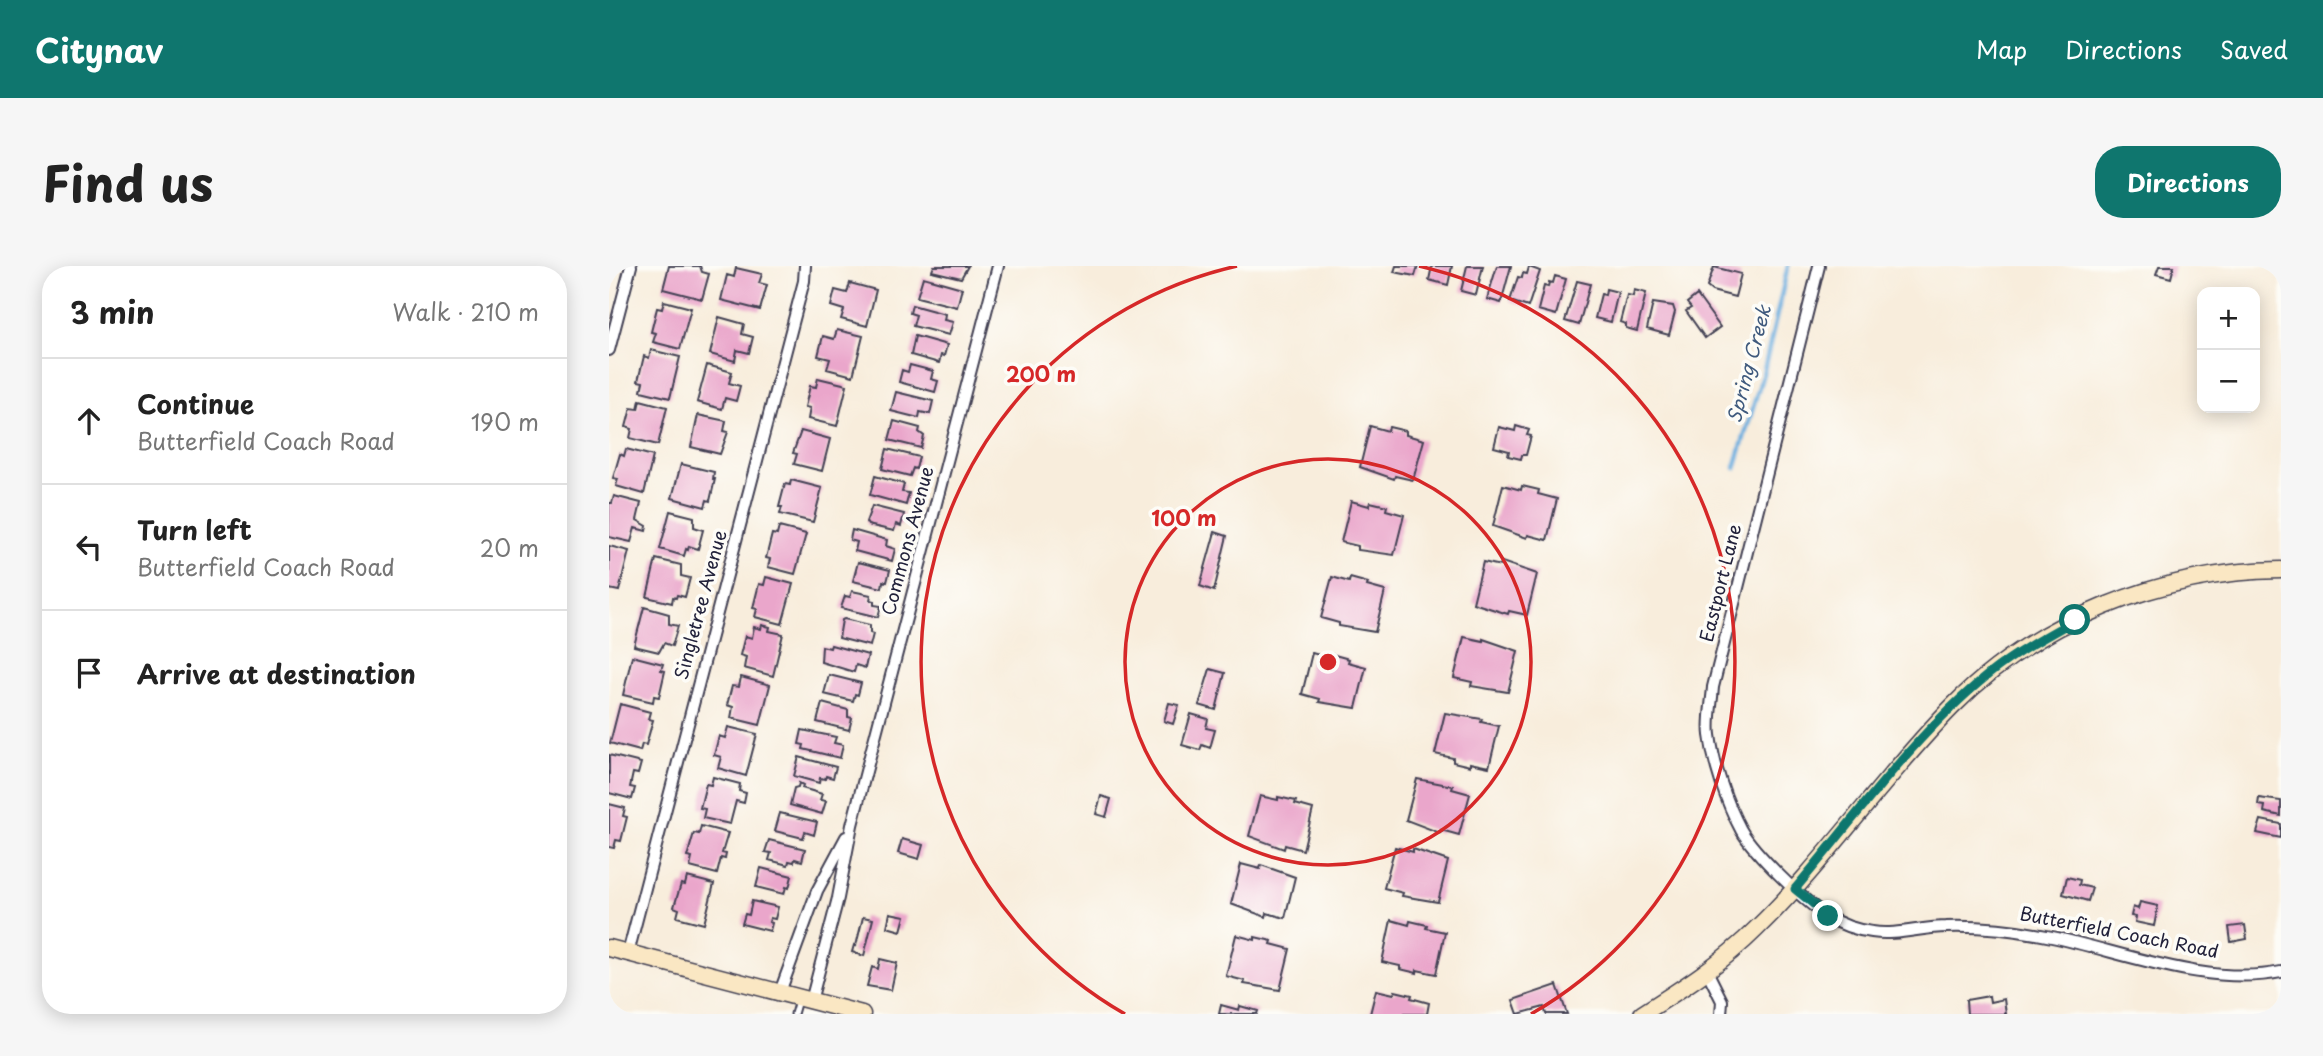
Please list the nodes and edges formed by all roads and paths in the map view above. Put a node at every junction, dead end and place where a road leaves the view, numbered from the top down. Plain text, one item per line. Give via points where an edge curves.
1 (631, 266) edge
2 (805, 266) edge
3 (998, 266) edge
4 (1819, 266) edge
5 (609, 350) edge
6 (2281, 570) edge
7 (852, 825) junction
8 (1795, 889) junction
9 (609, 948) edge
10 (628, 953) junction
11 (1708, 972) junction
12 (2281, 972) edge
13 (780, 992) junction
14 (805, 999) junction
15 (794, 1014) edge
16 (862, 1014) edge
17 (1642, 1014) edge
18 (1721, 1014) edge

1 - 5 street
2 - 10 street, Singletree Avenue
3 - 7 street, Commons Avenue
4 - 8 street, Eastport Lane via 1713,687 1709,733 1723,790 1742,832
6 - 8 main road via 2167,585 2120,600 2033,644 1954,704
7 - 13 street, Commons Avenue via 817,891
7 - 14 street, Commons Avenue via 838,898
8 - 11 main road
8 - 12 street, Butterfield Coach Road via 1828,916 1850,928 1875,933 1946,927 1999,930 2214,973
9 - 10 main road
10 - 13 main road
11 - 17 main road
11 - 18 street via 1722,1001
13 - 14 main road
14 - 15 lane
14 - 16 main road

